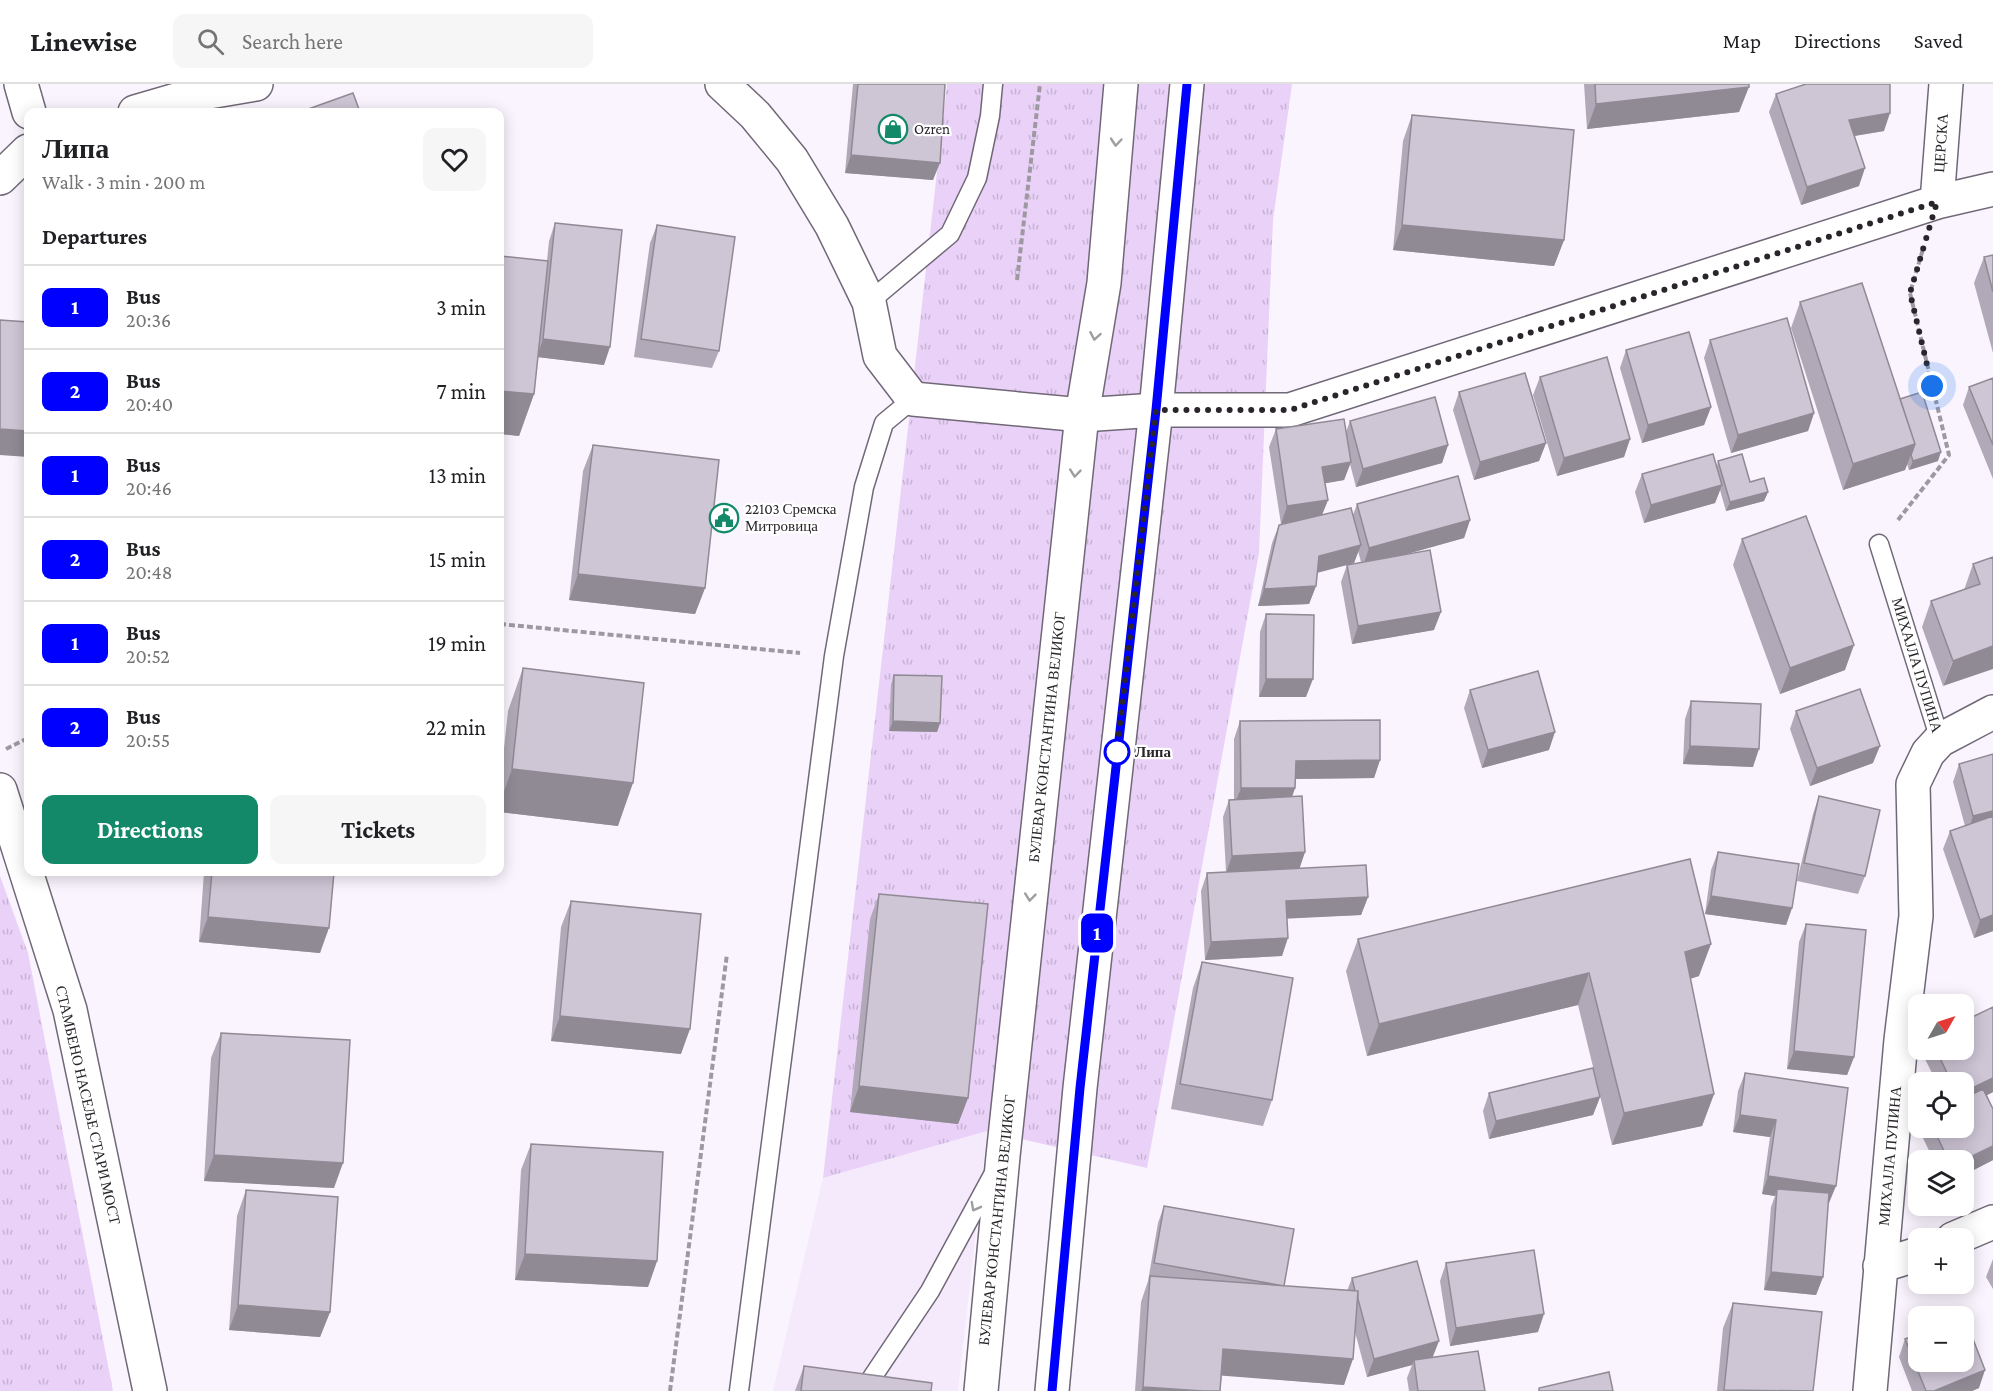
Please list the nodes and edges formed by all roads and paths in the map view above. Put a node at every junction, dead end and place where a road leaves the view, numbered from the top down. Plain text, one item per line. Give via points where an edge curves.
1 (21, 84) edge
2 (256, 84) edge
3 (722, 84) edge
4 (993, 84) edge
5 (1040, 84) edge
6 (1121, 84) edge
7 (1187, 84) edge
8 (1946, 84) edge
9 (28, 108) edge
10 (149, 108) edge
11 (24, 155) edge
12 (0, 178) edge
13 (1993, 189) edge
14 (1937, 202) junction
15 (1017, 280) dead end
16 (869, 302) junction
17 (913, 399) junction
18 (1156, 410) junction
19 (1082, 415) junction
20 (1879, 543) joint
21 (504, 624) edge
22 (834, 656) junction
23 (1993, 711) edge
24 (24, 740) edge
25 (1940, 740) junction
26 (0, 752) edge
27 (0, 790) edge
28 (24, 865) edge
29 (27, 876) edge
30 (727, 954) dead end
31 (1003, 1156) junction
32 (1993, 1222) edge
33 (1974, 1230) edge
34 (1908, 1257) edge
35 (1880, 1266) junction
36 (150, 1391) edge
37 (670, 1391) edge
38 (739, 1391) edge
39 (863, 1391) edge
40 (981, 1391) edge
41 (1052, 1391) edge
42 (1870, 1391) edge

1 - 9 street
2 - 10 street via 197,94
3 - 16 street via 755,115 792,160 832,226
4 - 16 lane via 977,178 950,234
5 - 15 path
6 -> 19 street, БУЛЕВАР КОНСТАНТИНА ВЕЛИКОГ via 1104,283
7 - 18 street
8 - 14 street, ЦЕРСКА
11 - 12 street
13 - 14 street
14 - 18 street via 1290,410
14 - 20 path via 1910,293 1949,455
16 - 17 street via 880,356
17 - 19 street
17 - 22 lane via 884,423 864,487
18 - 19 street
18 - 41 street via 1080,1088
19 -> 31 street, БУЛЕВАР КОНСТАНТИНА ВЕЛИКОГ
20 - 25 lane, МИХАЈЛА ПУПИНА
21 - 22 path
22 - 38 lane
23 - 25 street
24 - 26 path
25 - 35 street, МИХАЈЛА ПУПИНА via 1928,753 1913,784 1916,916
27 - 28 street, СТАМБЕНО НАСЕЉЕ СТАРИ МОСТ
29 - 36 street, СТАМБЕНО НАСЕЉЕ СТАРИ МОСТ via 70,1010
30 - 37 path
31 -> 39 lane via 930,1291
31 - 40 street, БУЛЕВАР КОНСТАНТИНА ВЕЛИКОГ
32 - 33 street
34 - 35 street
35 - 42 street, МИХАЈЛА ПУПИНА

